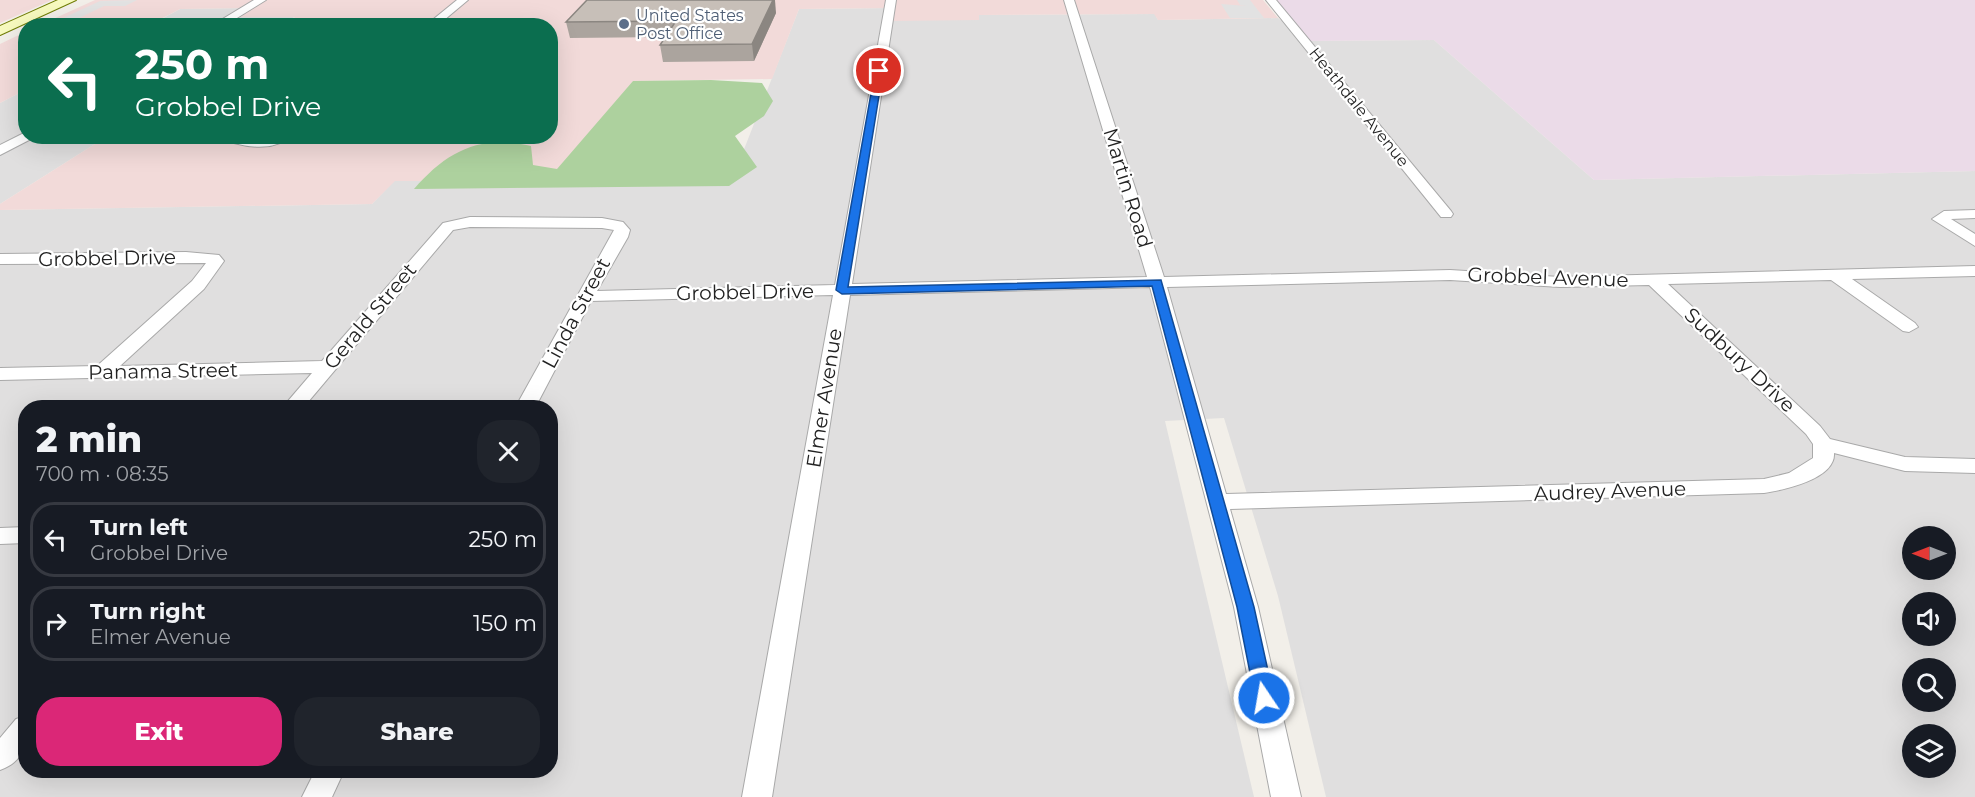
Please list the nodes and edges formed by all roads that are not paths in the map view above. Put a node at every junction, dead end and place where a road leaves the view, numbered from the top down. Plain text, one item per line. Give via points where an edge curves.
1 (69, 0) edge
2 (84, 0) edge
3 (261, 0) edge
4 (463, 0) edge
5 (891, 0) edge
6 (1069, 0) edge
7 (1271, 0) edge
8 (29, 18) edge
9 (45, 18) edge
10 (230, 18) edge
11 (440, 18) edge
12 (18, 23) edge
13 (18, 30) edge
14 (0, 31) edge
15 (0, 38) edge
16 (18, 141) edge
17 (0, 151) edge
18 (1446, 214) dead end
19 (1975, 214) edge
20 (448, 226) joint
21 (1975, 241) edge
22 (0, 259) edge
23 (1975, 271) edge
24 (1835, 275) junction
25 (1653, 279) junction
26 (1157, 282) junction
27 (842, 290) junction
28 (585, 296) junction
29 (1909, 327) dead end
30 (327, 367) junction
31 (102, 372) junction
32 (0, 374) edge
33 (299, 400) edge
34 (529, 400) edge
35 (1823, 444) junction
36 (1975, 466) edge
37 (1217, 502) junction
38 (18, 535) edge
39 (0, 536) edge
40 (18, 737) edge
41 (0, 758) edge
42 (326, 778) edge
43 (316, 797) edge
44 (757, 797) edge
45 (1286, 797) edge

1 - 8 main road
2 - 9 main road
3 - 10 street
4 - 11 street
5 - 27 street, Elmer Avenue
6 - 26 street, Martin Road
7 - 18 street, Heathdale Avenue
12 - 14 main road
13 - 15 main road
16 - 17 street
19 - 21 street via 1944,215 1940,219
20 - 28 street, Linda Street via 470,222 611,223 622,230 620,237
20 - 30 street, Gerald Street
22 - 31 street, Grobbel Drive via 216,261 204,279
23 - 24 street, Grobbel Avenue
24 - 25 street, Grobbel Avenue
24 - 29 street
25 - 26 street, Grobbel Avenue via 1560,282 1469,275
25 - 35 street, Sudbury Drive via 1775,391
26 - 27 street, Grobbel Drive
26 - 37 street, Martin Road
27 - 28 street, Grobbel Drive
27 - 44 street, Elmer Avenue
28 - 34 street, Linda Street
30 - 31 street, Panama Street
30 - 33 street, Gerald Street
31 - 32 street, Panama Street
35 - 36 street via 1905,464
35 - 37 street, Audrey Avenue via 1824,459 1814,471 1789,482 1764,486
37 - 45 street, Martin Road via 1246,607
38 - 39 street
40 - 41 street
42 - 43 street

